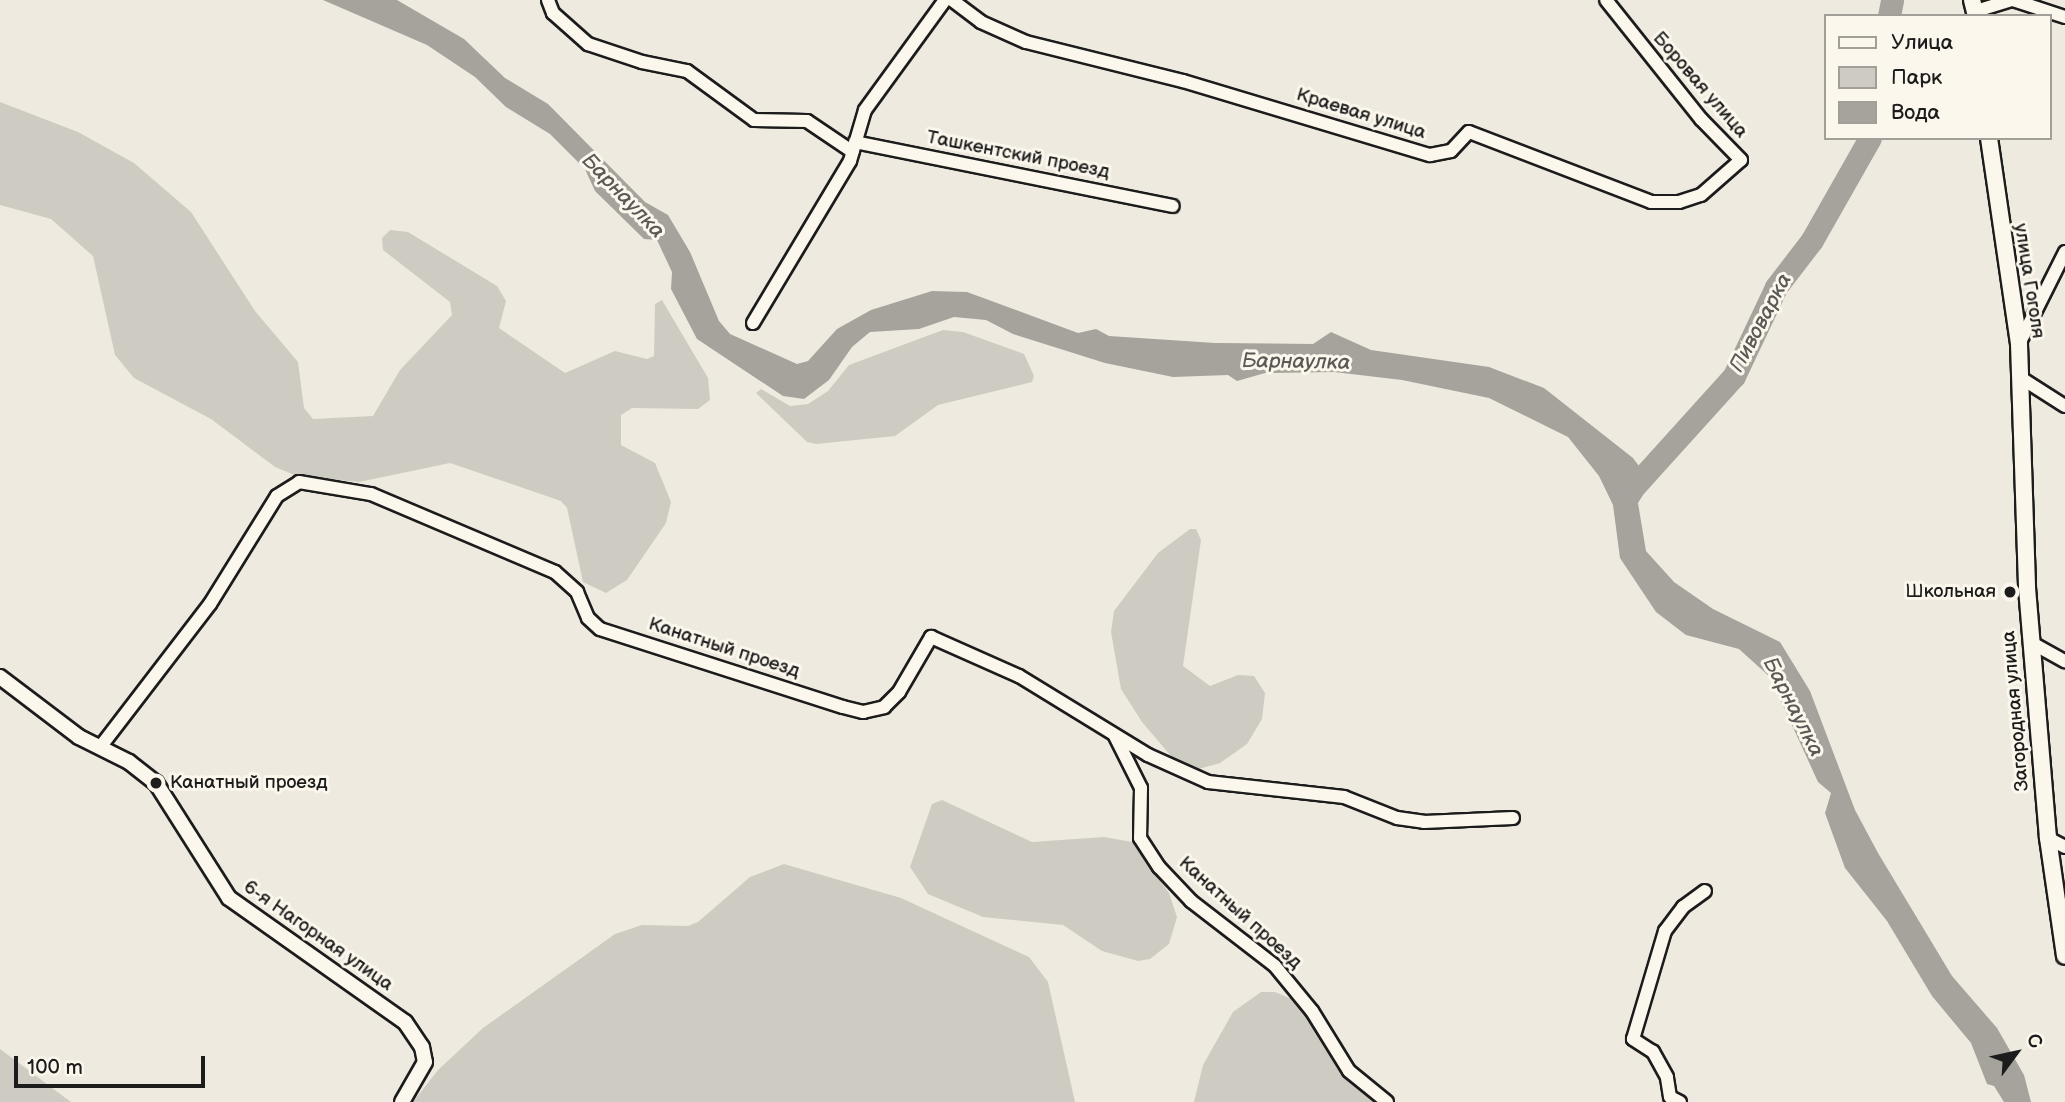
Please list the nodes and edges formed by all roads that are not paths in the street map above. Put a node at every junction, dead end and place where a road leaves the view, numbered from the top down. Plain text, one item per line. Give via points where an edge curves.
1 (548, 0) edge
2 (944, 0) edge
3 (952, 0) edge
4 (1606, 0) edge
5 (1975, 9) edge
6 (2065, 17) edge
7 (1989, 140) edge
8 (854, 147) junction
9 (1741, 160) joint
10 (1173, 206) dead end
11 (2065, 251) edge
12 (753, 323) dead end
13 (2019, 344) junction
14 (2021, 378) junction
15 (2065, 406) edge
16 (2032, 643) junction
17 (2065, 661) edge
18 (0, 677) edge
19 (1113, 733) junction
20 (101, 746) junction
21 (1513, 818) dead end
22 (2048, 838) junction
23 (2065, 847) edge
24 (1704, 891) dead end
25 (2065, 956) edge
26 (402, 1102) edge
27 (1387, 1102) edge
28 (1680, 1102) edge

1 - 8 street, Ташкентский проезд via 553,13 588,44 687,71 754,120 807,121
2 - 8 street via 865,110
3 - 9 street, Краевая улица via 981,22 1039,46 1183,81 1430,155 1451,151 1464,134 1474,134 1651,202 1679,202 1702,195
4 - 9 street, Боровая улица via 1700,119
5 - 6 street via 2013,0
7 - 13 main road, улица Гоголя
8 - 10 street, Ташкентский проезд
8 - 12 street
11 - 13 street
13 - 14 main road, улица Гоголя
14 - 15 street
14 - 16 main road, Загородная улица
16 - 17 street
16 - 22 main road, Загородная улица
18 - 20 street via 79,737
19 - 20 street, Канатный проезд via 1018,676 931,637 899,692 884,707 863,712 843,707 600,629 588,618 577,592 555,572 371,494 299,482 278,496 210,604
19 - 21 street, Канатный проезд via 1148,755 1208,782 1344,797 1397,818 1424,822
19 - 27 street, Канатный проезд via 1141,788 1138,827 1159,867 1191,901 1275,966 1349,1070
20 - 26 street, 6-я Нагорная улица via 156,783 229,898 405,1022 422,1047 425,1062
22 - 23 street
22 - 25 main road, Загородная улица
24 - 28 street via 1665,931 1633,1039 1653,1052 1667,1076 1670,1097

